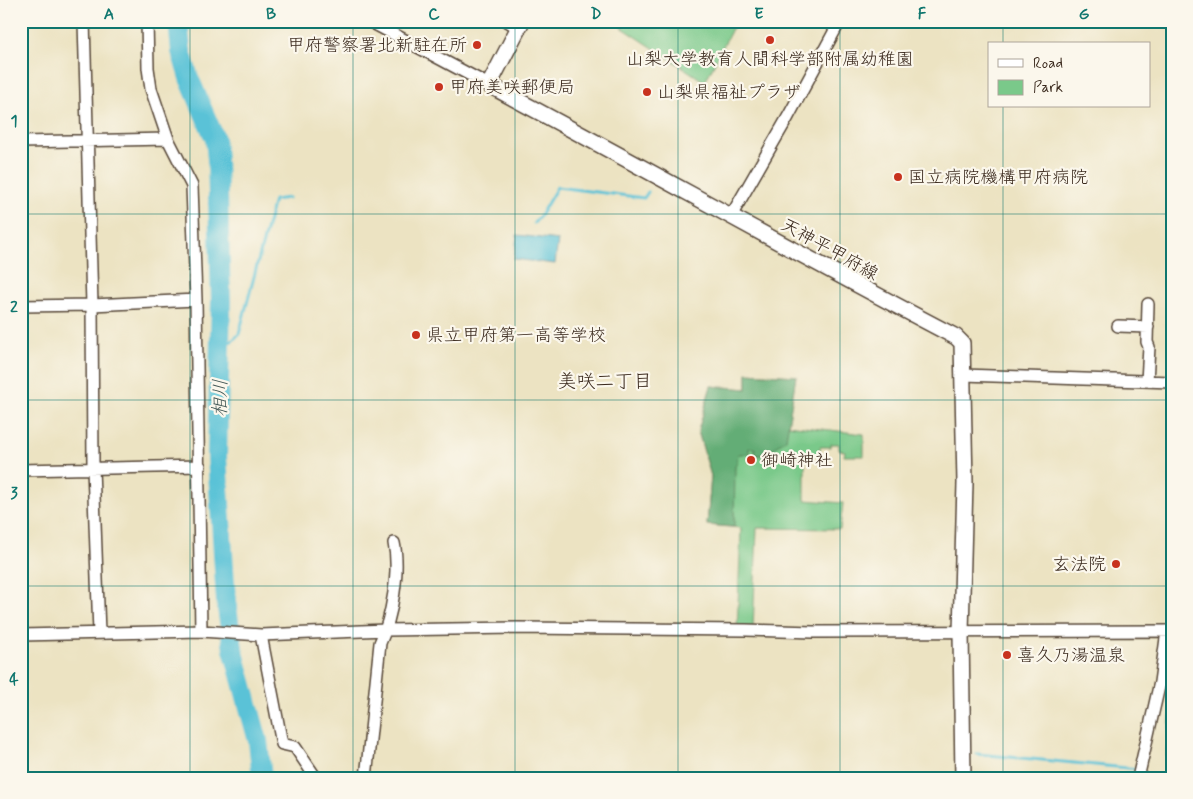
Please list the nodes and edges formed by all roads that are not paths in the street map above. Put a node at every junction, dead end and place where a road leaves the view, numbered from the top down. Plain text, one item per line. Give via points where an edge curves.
1 (84, 21) edge
2 (146, 21) edge
3 (369, 21) edge
4 (840, 21) edge
5 (516, 24) edge
6 (489, 85) junction
7 (168, 139) junction
8 (88, 140) junction
9 (21, 142) edge
10 (731, 216) junction
11 (196, 300) junction
12 (1148, 304) dead end
13 (92, 305) junction
14 (21, 306) edge
15 (1118, 326) dead end
16 (1148, 327) junction
17 (962, 375) junction
18 (1147, 381) junction
19 (1172, 382) edge
20 (200, 466) junction
21 (93, 468) junction
22 (21, 470) edge
23 (394, 543) dead end
24 (386, 630) junction
25 (203, 631) junction
26 (1169, 631) edge
27 (961, 632) junction
28 (99, 633) junction
29 (21, 635) edge
30 (260, 635) junction
31 (316, 778) edge
32 (366, 778) edge
33 (963, 778) edge
34 (1138, 778) edge

1 - 8 street
2 - 7 street via 151,89
3 - 6 street
4 - 10 street
5 - 6 main road
6 - 10 main road, 天神平甲府線
7 - 8 street
7 - 11 street via 192,186
8 - 9 street
8 - 13 street
10 - 17 main road, 天神平甲府線 via 956,337 962,343
11 - 13 street
11 - 20 street
12 - 16 street
13 - 14 street
13 - 21 street
15 - 16 street
16 - 18 street
17 - 18 street
17 - 27 main road, 天神平甲府線 via 965,483
18 - 19 street
20 - 21 street
20 - 25 street
21 - 22 street
21 - 28 street
23 - 24 street via 397,556
24 - 27 street
24 - 30 street
24 - 32 street via 380,643
25 - 28 street
25 - 30 street
26 - 27 street
26 - 34 street
27 - 33 main road, 天神平甲府線
28 - 29 street
30 - 31 street via 282,744 295,747

